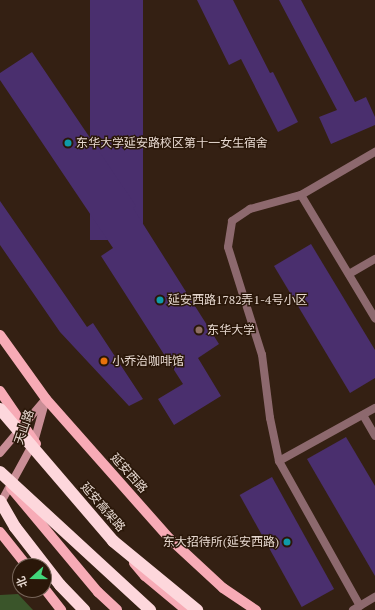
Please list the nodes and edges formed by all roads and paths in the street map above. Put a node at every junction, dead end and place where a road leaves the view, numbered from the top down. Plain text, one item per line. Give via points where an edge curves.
1 (375, 152) edge
2 (301, 195) junction
3 (375, 259) edge
4 (349, 274) junction
5 (375, 318) edge
6 (0, 335) edge
7 (0, 391) edge
8 (46, 399) junction
9 (375, 408) edge
10 (0, 409) edge
11 (363, 415) junction
12 (23, 425) junction
13 (375, 436) edge
14 (34, 442) junction
15 (0, 452) edge
16 (278, 461) junction
17 (0, 472) edge
18 (0, 475) edge
19 (10, 486) junction
20 (0, 502) edge
21 (0, 532) edge
22 (21, 558) edge
23 (375, 597) edge
24 (52, 598) edge
25 (356, 608) edge
26 (61, 610) edge
27 (84, 610) edge
28 (117, 610) edge
29 (150, 610) edge
30 (186, 610) edge
31 (197, 610) edge
32 (256, 610) edge

1 - 2 lane
2 - 4 lane
2 - 16 lane via 250,209 232,220 228,247 262,355
3 - 4 lane
4 - 5 lane
6 - 8 main road, 延安西路
7 - 12 main road
8 - 12 main road
8 - 14 main road, 天山路
8 - 32 main road, 延安西路 via 170,539 223,588
9 - 11 lane
10 - 31 highway, 延安高架路, bridge via 113,540
11 - 13 lane
11 - 16 lane
12 - 14 main road
12 - 15 main road
14 - 19 main road, 天山路
14 - 30 main road via 145,576
16 - 25 lane
17 - 29 highway, bridge
18 - 19 main road
19 - 20 main road, 天山路
19 - 28 main road via 98,592
20 - 27 highway, bridge via 15,527 60,585
21 - 22 main road
23 - 25 lane
24 - 26 main road

